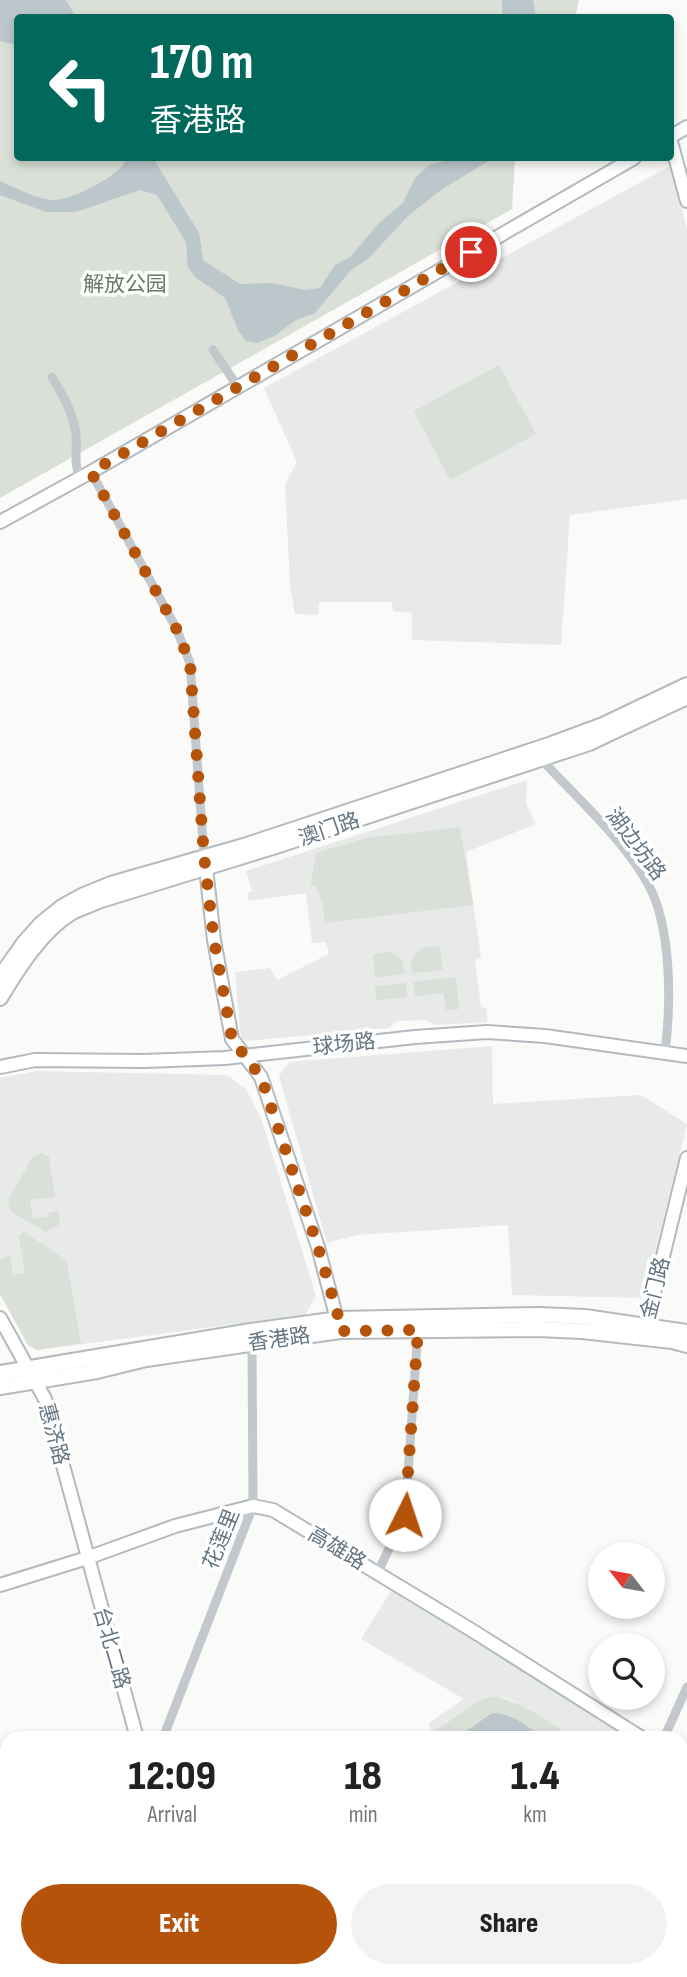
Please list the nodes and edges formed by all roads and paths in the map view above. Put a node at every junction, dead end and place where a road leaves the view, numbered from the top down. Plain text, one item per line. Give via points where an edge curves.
1 (674, 152) edge
2 (629, 161) edge
3 (687, 201) edge
4 (213, 350) dead end
5 (52, 377) dead end
6 (238, 387) junction
7 (86, 475) junction
8 (0, 522) edge
9 (687, 685) edge
10 (687, 697) edge
11 (541, 759) junction
12 (205, 862) junction
13 (0, 977) edge
14 (0, 998) edge
15 (664, 1052) junction
16 (247, 1056) junction
17 (687, 1056) edge
18 (0, 1067) edge
19 (687, 1158) edge
20 (0, 1318) edge
21 (339, 1325) junction
22 (418, 1330) junction
23 (644, 1331) junction
24 (687, 1332) edge
25 (251, 1343) junction
26 (687, 1345) edge
27 (0, 1373) edge
28 (33, 1374) junction
29 (0, 1387) edge
30 (253, 1506) junction
31 (87, 1558) junction
32 (378, 1572) junction
33 (0, 1585) edge
34 (687, 1687) edge
35 (135, 1731) edge
36 (166, 1731) edge
37 (631, 1731) edge
38 (667, 1731) edge

1 - 3 street
2 - 6 street
4 - 6 street
5 - 7 street via 76,430 74,465
6 - 7 street
7 - 8 street
7 - 12 street via 176,628 190,663
9 - 12 main road, 澳门路 via 549,745
10 - 11 main road, 澳门路 via 607,735
11 - 12 main road, 澳门路
11 - 15 street, 湖边坊路 via 649,884 661,916 667,968 670,1017
12 - 13 main road, 澳门路 via 111,884 62,907 24,943
12 - 14 main road, 澳门路 via 72,913 29,955
12 - 16 street via 232,1039
15 - 16 street, 球场路 via 487,1032
15 - 17 street, 球场路
16 - 18 street, 球场路 via 35,1060
16 - 21 street via 261,1077
19 - 23 street, 金门路
20 - 28 street, 惠济路
21 - 22 main road, 香港路
21 - 23 main road, 香港路 via 539,1315 585,1317
21 - 25 main road, 香港路
21 - 28 main road, 香港路 via 225,1335
22 - 23 main road, 香港路
22 - 32 street via 405,1515
23 - 24 main road, 香港路
23 - 26 main road, 香港路
25 - 28 main road, 香港路 via 97,1371
25 - 30 street, 花莲里
27 - 28 main road, 香港路
28 - 29 main road, 香港路
28 - 31 street, 惠济路 via 45,1399
30 - 31 street via 175,1526
30 - 32 street, 高雄路 via 273,1510
30 - 36 street, 花莲里
31 - 33 street
31 - 35 street, 台北二路
32 - 37 street, 高雄路
34 - 38 street

